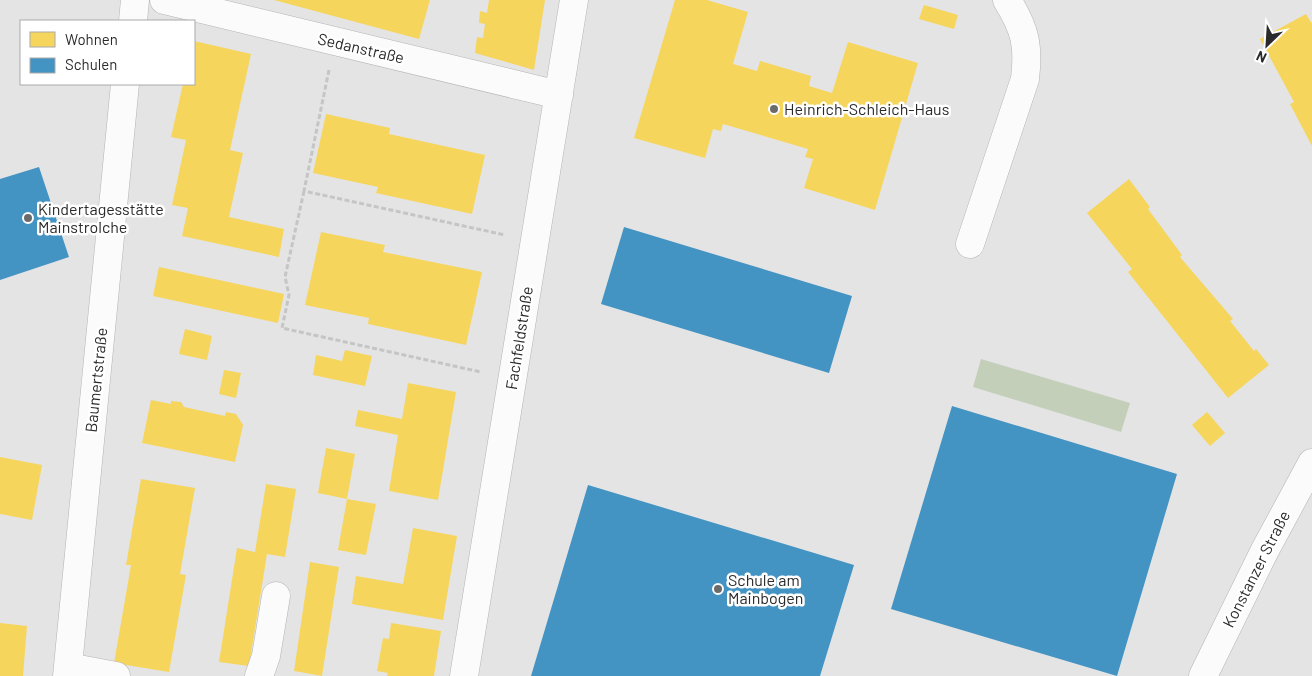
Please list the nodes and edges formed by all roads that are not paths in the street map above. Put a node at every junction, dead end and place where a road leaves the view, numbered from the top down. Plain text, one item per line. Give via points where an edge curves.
1 (135, 0) edge
2 (164, 0) edge
3 (574, 0) edge
4 (1007, 0) edge
5 (132, 20) edge
6 (125, 85) edge
7 (559, 95) junction
8 (970, 244) dead end
9 (1312, 463) edge
10 (276, 596) dead end
11 (67, 672) edge
12 (116, 676) edge
13 (258, 676) edge
14 (464, 676) edge
15 (1203, 676) edge

1 - 5 street
2 - 7 street, Sedanstraße
3 - 7 street, Fachfeldstraße
4 - 8 street via 1024,31 1028,54 1025,79
6 - 11 street, Baumertstraße
7 - 14 street, Fachfeldstraße
9 - 15 street, Konstanzer Straße
10 - 13 street via 266,656
11 - 12 street

